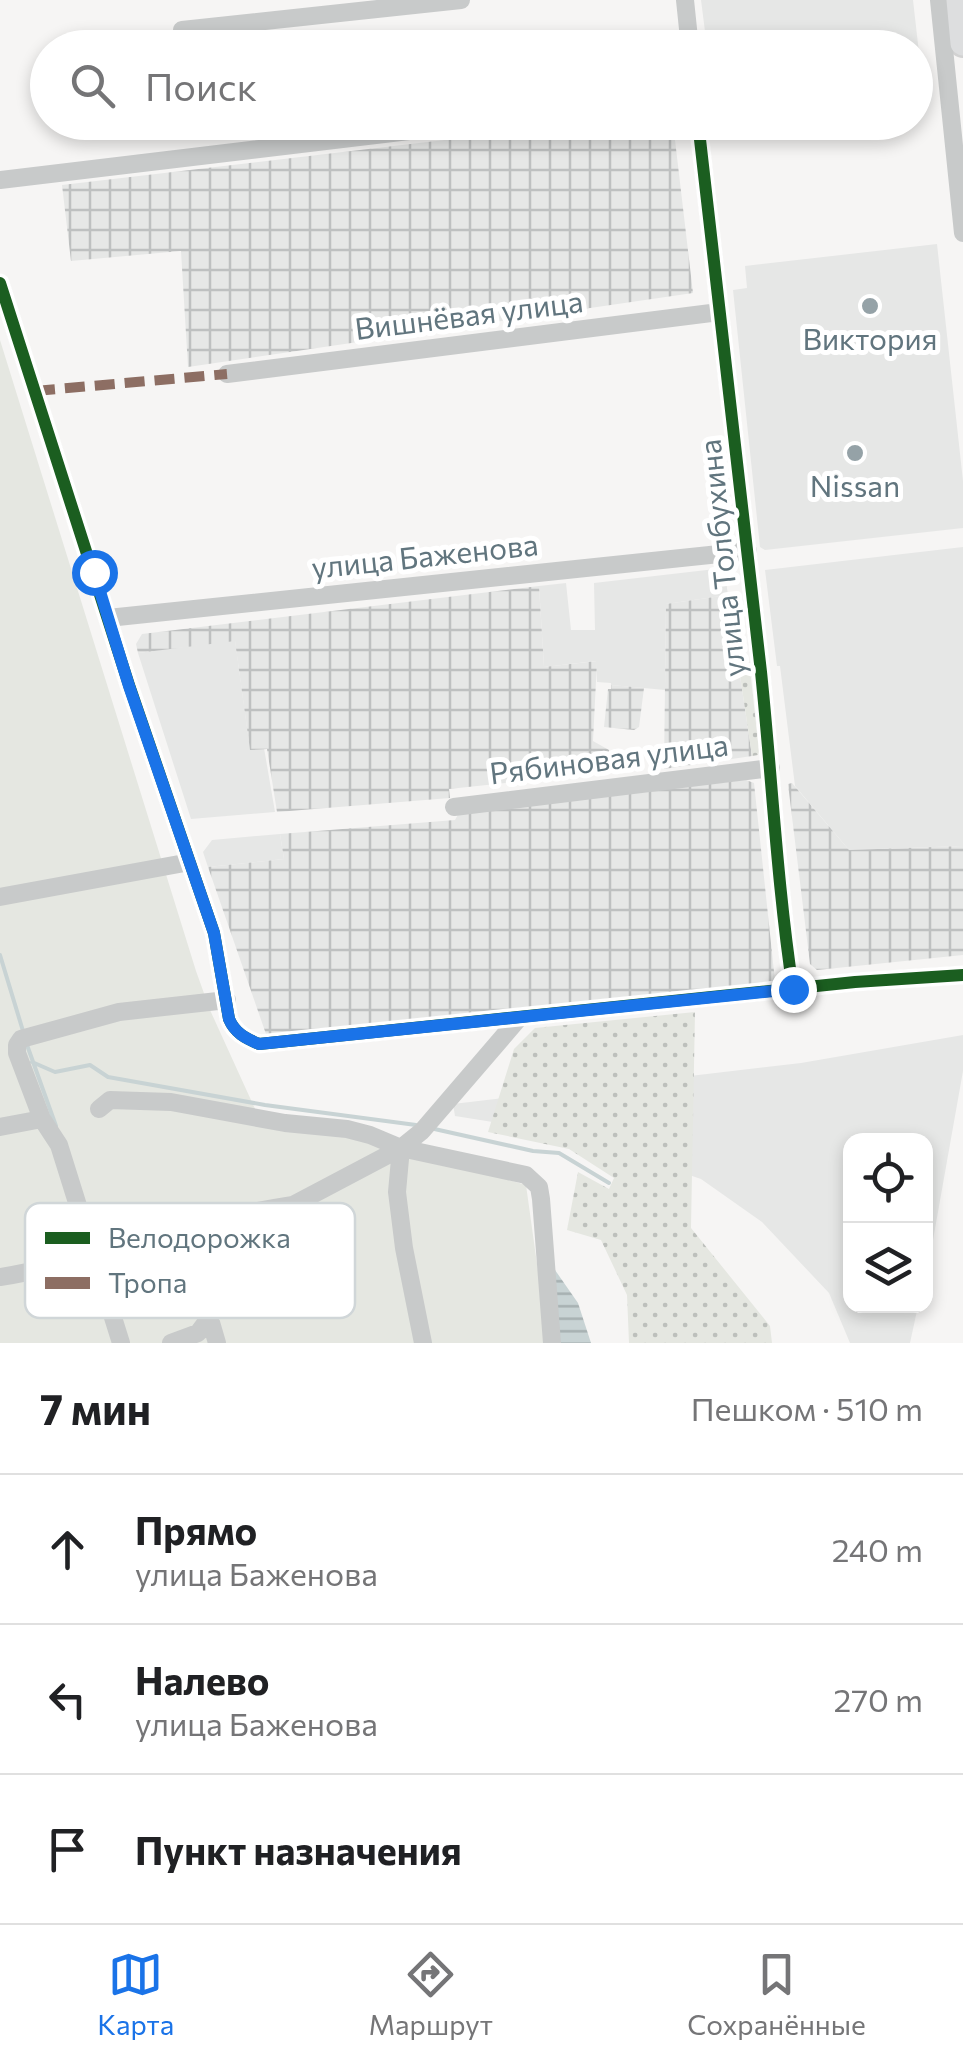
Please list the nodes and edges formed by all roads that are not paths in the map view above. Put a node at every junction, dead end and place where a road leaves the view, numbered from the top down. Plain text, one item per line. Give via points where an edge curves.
1 (461, 0) edge
2 (686, 0) edge
3 (939, 0) edge
4 (959, 0) edge
5 (182, 30) dead end
6 (688, 30) edge
7 (963, 43) edge
8 (334, 140) edge
9 (700, 140) edge
10 (0, 180) edge
11 (963, 233) edge
12 (0, 283) edge
13 (719, 312) junction
14 (227, 374) dead end
15 (748, 551) junction
16 (108, 618) junction
17 (771, 768) junction
18 (454, 807) dead end
19 (190, 862) junction
20 (0, 897) edge
21 (963, 976) edge
22 (793, 989) junction
23 (227, 1000) junction
24 (520, 1017) junction
25 (98, 1109) dead end
26 (42, 1120) junction
27 (0, 1128) edge
28 (401, 1148) junction
29 (77, 1203) edge
30 (296, 1203) edge
31 (25, 1273) edge
32 (0, 1276) edge
33 (113, 1318) edge
34 (210, 1319) joint
35 (121, 1343) edge
36 (171, 1343) edge
37 (216, 1343) edge
38 (424, 1343) edge
39 (552, 1343) edge

1 - 5 street
2 - 6 street
3 - 11 street
4 - 7 main road
8 - 10 street
9 - 13 street, улица Толбухина
12 - 16 street
13 - 14 street, Вишнёвая улица
13 - 15 street, улица Толбухина
15 - 16 street, улица Баженова
15 - 17 street, улица Толбухина
16 - 19 street
17 - 18 street, Рябиновая улица
17 - 22 street, улица Толбухина
19 - 20 street
19 - 23 street
21 - 22 street
22 - 24 street
23 - 24 street via 234,1030 259,1044
23 - 26 street via 118,1012 21,1039 17,1053
24 - 28 street
25 - 28 street via 110,1100 171,1102 347,1129
26 - 27 street
26 - 29 street via 59,1145
28 - 30 street
28 - 38 street via 397,1192
28 - 39 street via 526,1175 539,1187
31 - 32 street
33 - 35 street
34 - 36 street via 198,1333
34 - 37 street

